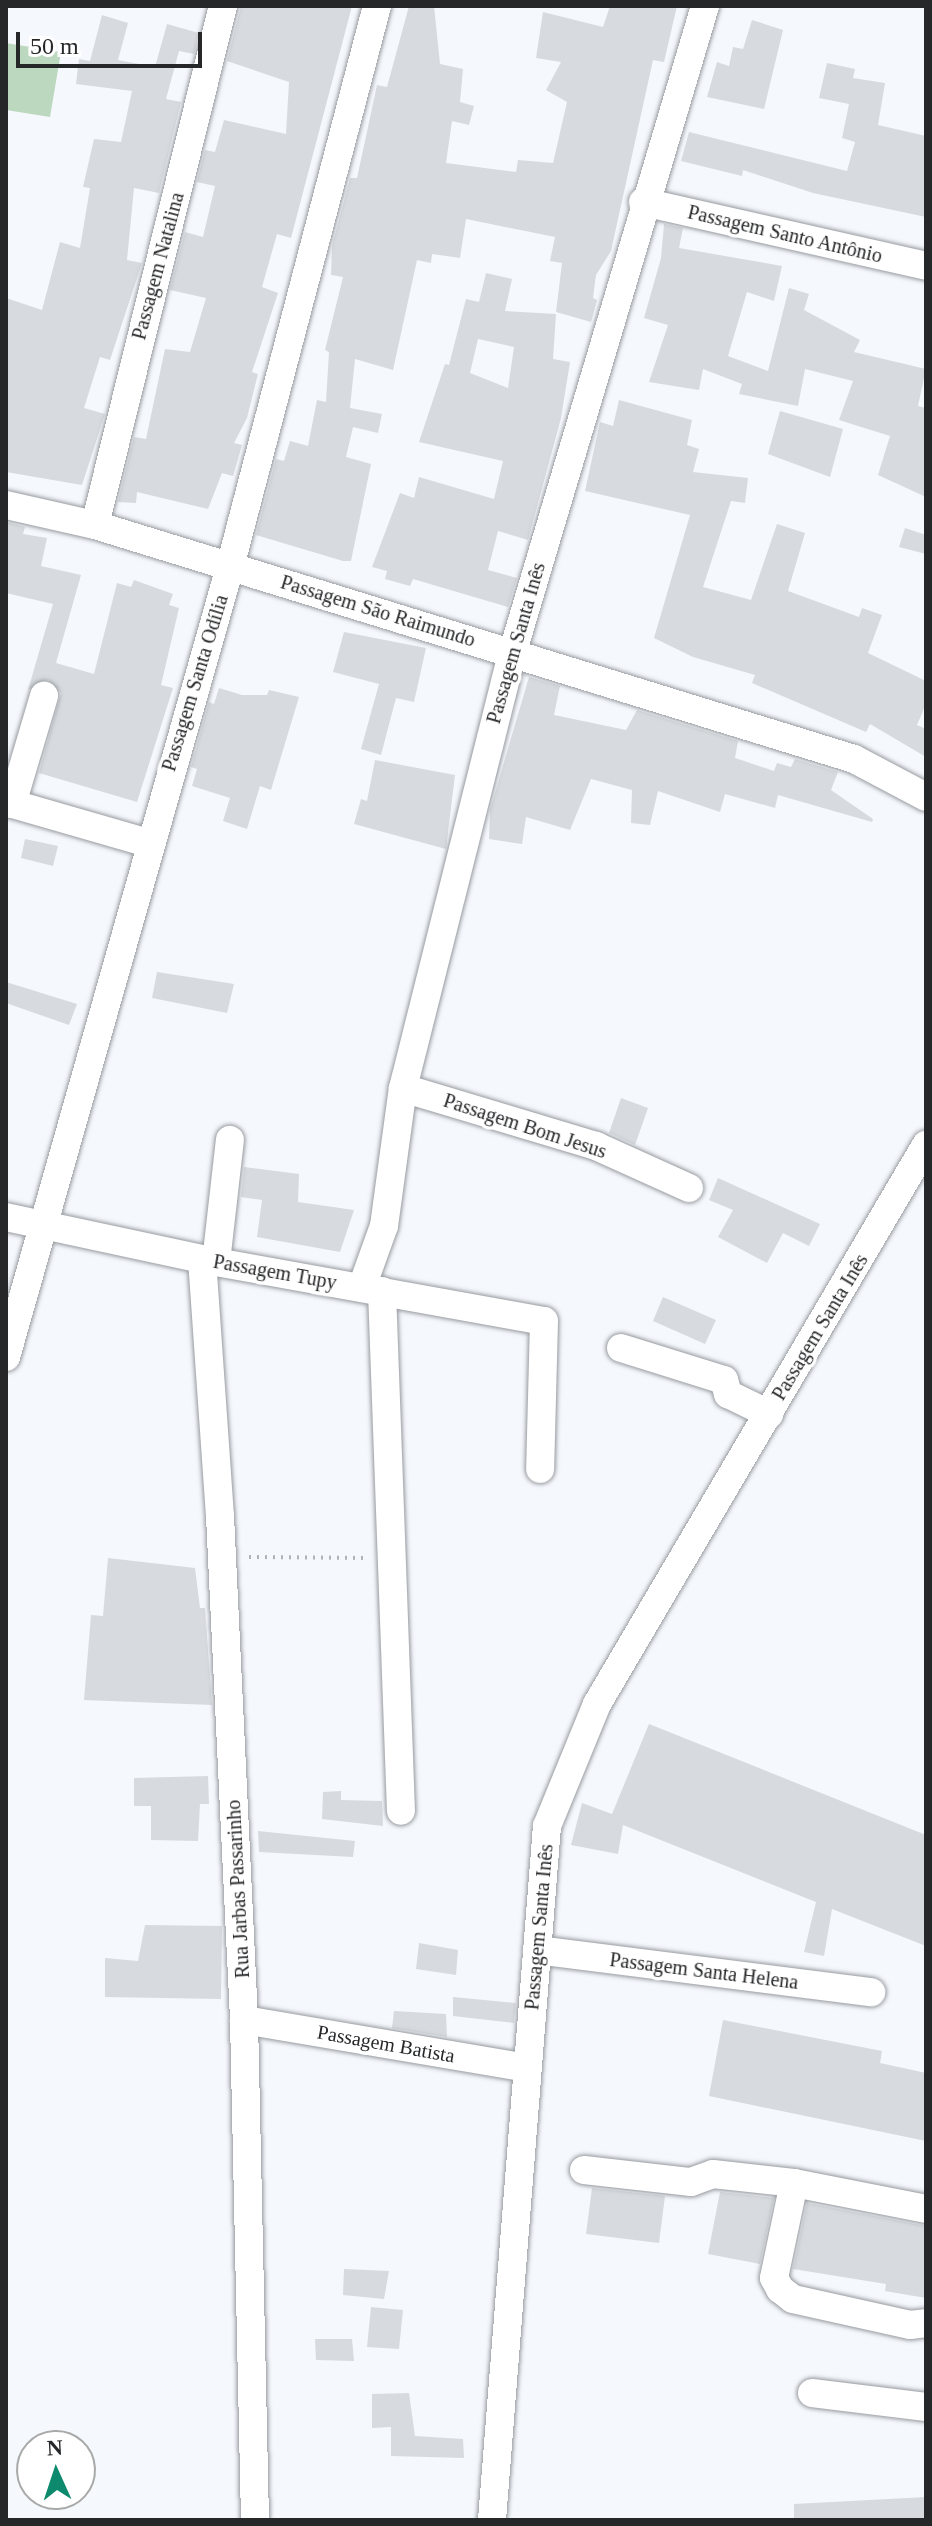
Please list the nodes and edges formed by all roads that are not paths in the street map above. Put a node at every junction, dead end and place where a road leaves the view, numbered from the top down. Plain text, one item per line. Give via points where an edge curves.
1 (223, 6) edge
2 (377, 6) edge
3 (705, 6) edge
4 (643, 202) junction
5 (926, 266) edge
6 (6, 505) edge
7 (95, 525) junction
8 (230, 567) junction
9 (513, 651) junction
10 (44, 696) dead end
11 (926, 797) edge
12 (9, 803) edge
13 (148, 843) junction
14 (403, 1088) junction
15 (230, 1140) dead end
16 (926, 1145) edge
17 (689, 1188) dead end
18 (915, 1191) edge
19 (6, 1217) edge
20 (45, 1224) junction
21 (209, 1261) junction
22 (372, 1289) junction
23 (621, 1348) dead end
24 (6, 1357) edge
25 (769, 1414) junction
26 (540, 1469) dead end
27 (401, 1811) dead end
28 (537, 1950) junction
29 (871, 1992) dead end
30 (244, 2020) junction
31 (527, 2068) junction
32 (584, 2170) dead end
33 (794, 2183) junction
34 (926, 2209) edge
35 (926, 2323) edge
36 (812, 2393) dead end
37 (926, 2407) edge
38 (255, 2520) edge
39 (492, 2520) edge

1 - 7 street, Passagem Natalina
2 - 8 street, Passagem Santa Odília
3 - 4 street, Passagem Santa Inês
4 - 5 street, Passagem Santo Antônio
4 - 9 street, Passagem Santa Inês
6 - 7 street, Passagem São Raimundo
7 - 8 street, Passagem São Raimundo
8 - 9 street, Passagem São Raimundo
8 - 13 street, Passagem Santa Odília
9 - 11 street, Passagem São Raimundo via 854,759
9 - 14 street, Passagem Santa Inês
10 - 12 street
12 - 13 street
13 - 20 street, Passagem Santa Odília
14 - 17 street, Passagem Bom Jesus via 596,1146
14 - 22 street, Passagem Santa Inês
15 - 21 street, Rua Jarbas Passarinho
16 - 18 street, Passagem Santa Inês
18 - 25 street, Passagem Santa Inês
19 - 20 street, Passagem Tupy
20 - 21 street, Passagem Tupy
20 - 24 street, Passagem Santa Odília
21 - 22 street, Passagem Tupy
21 - 30 street, Rua Jarbas Passarinho
22 - 26 street, Passagem Tupy via 544,1321
22 - 27 street, Passagem Santa Inês via 392,1558
23 - 25 street via 724,1380 728,1394
25 - 28 street, Passagem Santa Inês via 597,1704 547,1826
28 - 29 street, Passagem Santa Helena
28 - 31 street, Passagem Santa Inês
30 - 31 street, Passagem Batista
30 - 38 street, Rua Jarbas Passarinho
31 - 39 street, Passagem Santa Inês
32 - 33 street via 691,2182 713,2174
33 - 34 street
33 - 35 street via 774,2278 780,2289 807,2302 910,2325
36 - 37 street

